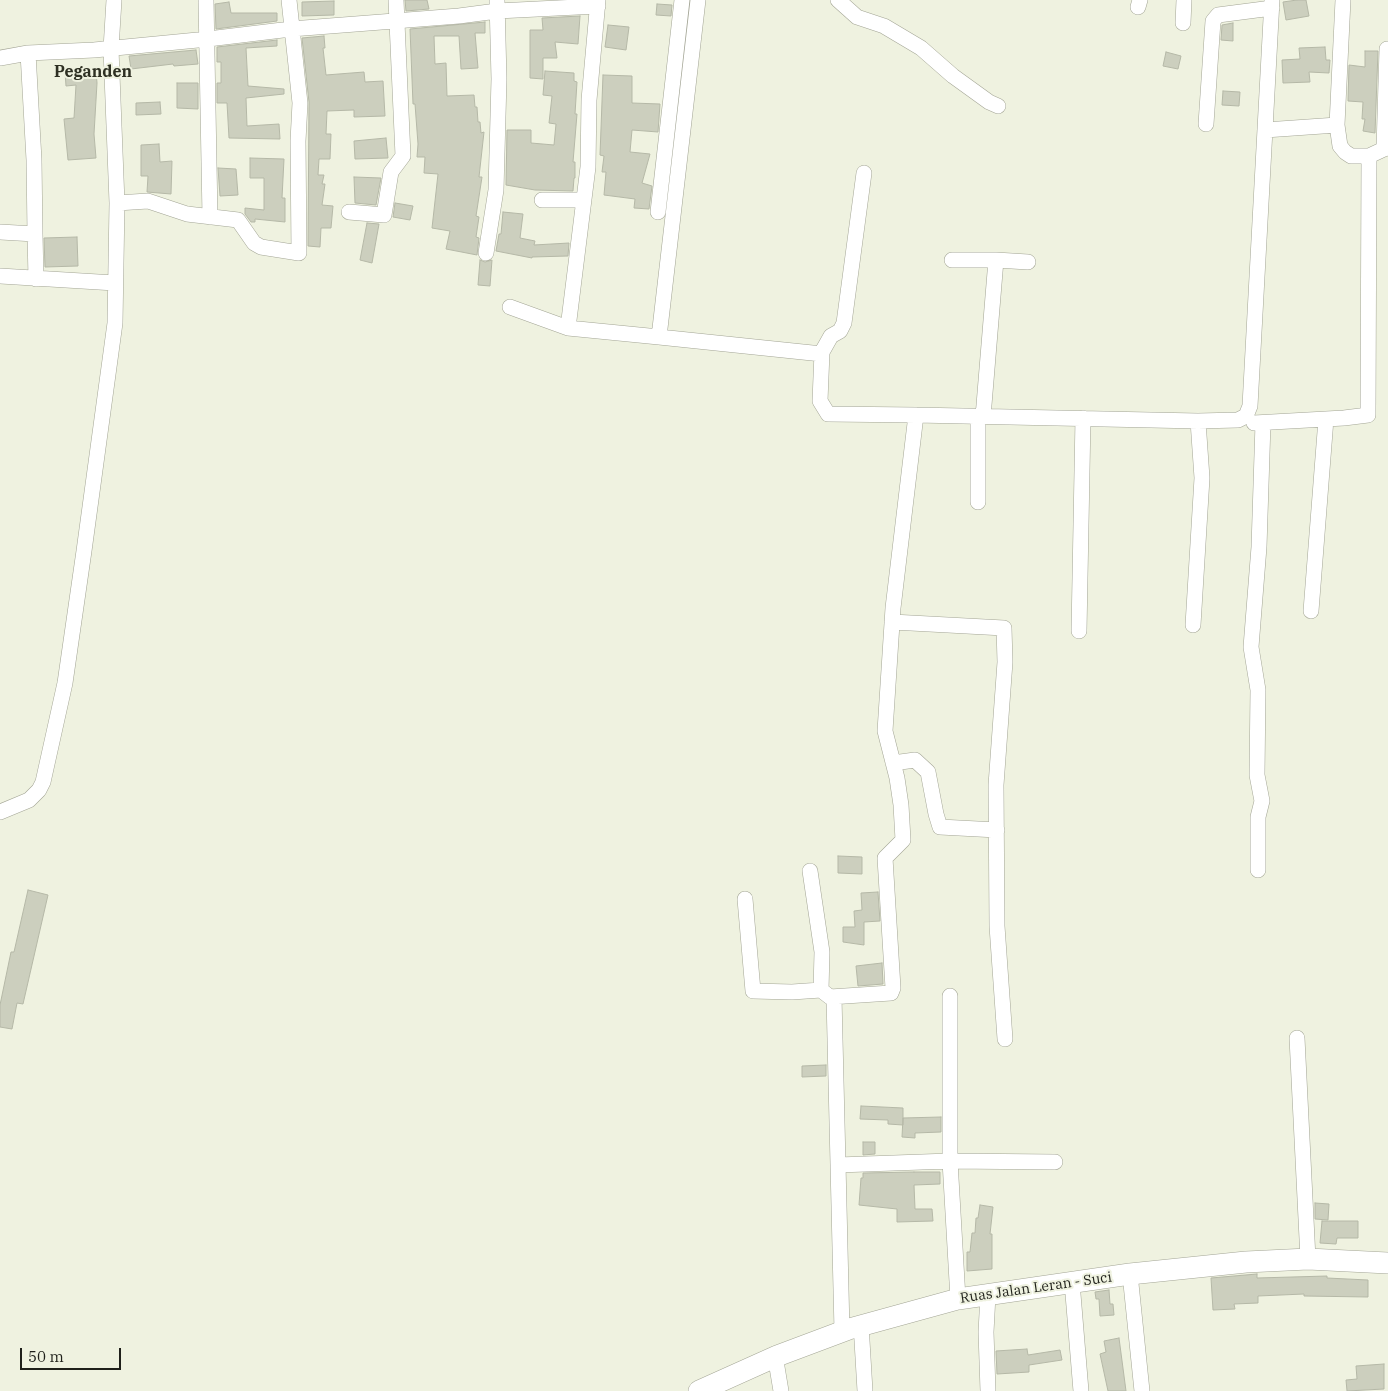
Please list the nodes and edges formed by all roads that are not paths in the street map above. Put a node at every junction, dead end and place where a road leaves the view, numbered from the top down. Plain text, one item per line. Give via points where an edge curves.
1 (114, 0) edge
2 (206, 0) edge
3 (290, 0) edge
4 (396, 0) edge
5 (682, 0) edge
6 (698, 0) edge
7 (838, 0) edge
8 (1184, 0) edge
9 (1343, 0) edge
10 (598, 3) edge
11 (1272, 4) edge
12 (497, 6) edge
13 (397, 20) junction
14 (1183, 23) dead end
15 (291, 29) junction
16 (208, 39) junction
17 (111, 49) junction
18 (1387, 49) dead end
19 (28, 53) junction
20 (683, 57) junction
21 (0, 58) edge
22 (998, 106) dead end
23 (1206, 124) dead end
24 (1337, 125) junction
25 (1265, 130) junction
26 (1386, 148) edge
27 (1369, 156) junction
28 (864, 173) dead end
29 (542, 200) dead end
30 (584, 200) junction
31 (117, 203) junction
32 (349, 212) dead end
33 (658, 212) dead end
34 (210, 217) junction
35 (0, 232) edge
36 (35, 234) junction
37 (486, 253) dead end
38 (952, 260) dead end
39 (996, 260) junction
40 (1028, 262) dead end
41 (0, 276) edge
42 (36, 279) junction
43 (115, 284) junction
44 (510, 307) dead end
45 (568, 328) junction
46 (659, 337) junction
47 (822, 354) junction
48 (916, 415) junction
49 (981, 416) junction
50 (1083, 418) junction
51 (1326, 419) junction
52 (1238, 420) junction
53 (1198, 421) junction
54 (1263, 423) junction
55 (978, 502) dead end
56 (1311, 611) dead end
57 (892, 622) junction
58 (1192, 625) dead end
59 (1079, 631) dead end
60 (893, 763) junction
61 (0, 812) edge
62 (997, 830) junction
63 (1258, 870) dead end
64 (810, 872) dead end
65 (745, 899) dead end
66 (828, 993) junction
67 (950, 996) dead end
68 (1298, 1038) dead end
69 (1005, 1039) dead end
70 (950, 1161) junction
71 (1055, 1162) dead end
72 (838, 1165) junction
73 (1308, 1259) junction
74 (1388, 1263) edge
75 (1130, 1274) junction
76 (1072, 1282) junction
77 (988, 1295) junction
78 (958, 1299) junction
79 (851, 1328) junction
80 (777, 1356) junction
81 (700, 1391) edge
82 (781, 1391) edge
83 (864, 1391) edge
84 (988, 1391) edge
85 (1081, 1391) edge
86 (1142, 1391) edge

1 - 17 street
2 - 16 street
3 - 15 street
4 - 13 street
5 - 20 street
6 - 20 street
7 - 22 street via 857,18 884,26 920,48
8 - 14 street
9 - 24 street
10 - 12 street
10 - 30 street
11 - 23 street via 1218,15 1213,21
11 - 25 street
12 - 13 street via 460,16
12 - 37 street via 496,190
13 - 15 street
13 - 32 street via 403,156 391,172 384,215
15 - 16 street
15 - 34 street via 300,103 299,253 261,247 254,243 238,220
16 - 17 street
16 - 34 street
17 - 19 street
17 - 31 street
18 - 26 street
19 - 21 street
19 - 36 street
20 - 33 street
20 - 46 street
24 - 25 street
24 - 27 street via 1340,146 1345,152 1351,156
25 - 52 street via 1250,406 1246,416
26 - 27 street
27 - 51 street via 1368,414
28 - 47 street via 844,324 840,331 830,336
29 - 30 street
30 - 45 street
31 - 34 street via 148,201 186,214
31 - 43 street
35 - 36 street
36 - 42 street
38 - 39 street
39 - 40 street
39 - 49 street
41 - 42 street
42 - 43 street
43 - 61 street via 115,324 58,718 40,790 22,804
44 - 45 street
45 - 46 street
46 - 47 street
47 - 48 street via 820,401 828,414
48 - 49 street
48 - 57 street
49 - 50 street
49 - 55 street
50 - 53 street
50 - 59 street
51 - 54 street
51 - 56 street
52 - 53 street
52 - 54 street
53 - 58 street via 1202,478
54 - 63 street via 1259,547 1251,647 1258,690 1257,775 1262,801 1258,817
57 - 60 street via 885,731
57 - 62 street via 1004,628 1005,662 996,785
60 - 62 street via 915,760 928,772 940,827
60 - 66 street via 901,805 903,840 885,858 893,988 891,993
62 - 69 street via 996,926
64 - 66 street
65 - 66 street via 753,991
66 - 72 street
67 - 70 street
68 - 73 street
70 - 71 street
70 - 72 street
70 - 78 street
72 - 79 street
73 - 74 main road, Ruas Jalan Leran - Suci
73 - 75 main road, Ruas Jalan Leran - Suci
75 - 76 main road, Ruas Jalan Leran - Suci
75 - 86 street
76 - 77 main road, Ruas Jalan Leran - Suci
76 - 85 street
77 - 78 main road, Ruas Jalan Leran - Suci
77 - 84 street
78 - 79 main road, Ruas Jalan Leran - Suci
79 - 80 main road, Ruas Jalan Leran - Suci
79 - 83 street
80 - 81 main road, Ruas Jalan Leran - Suci
80 - 82 street

